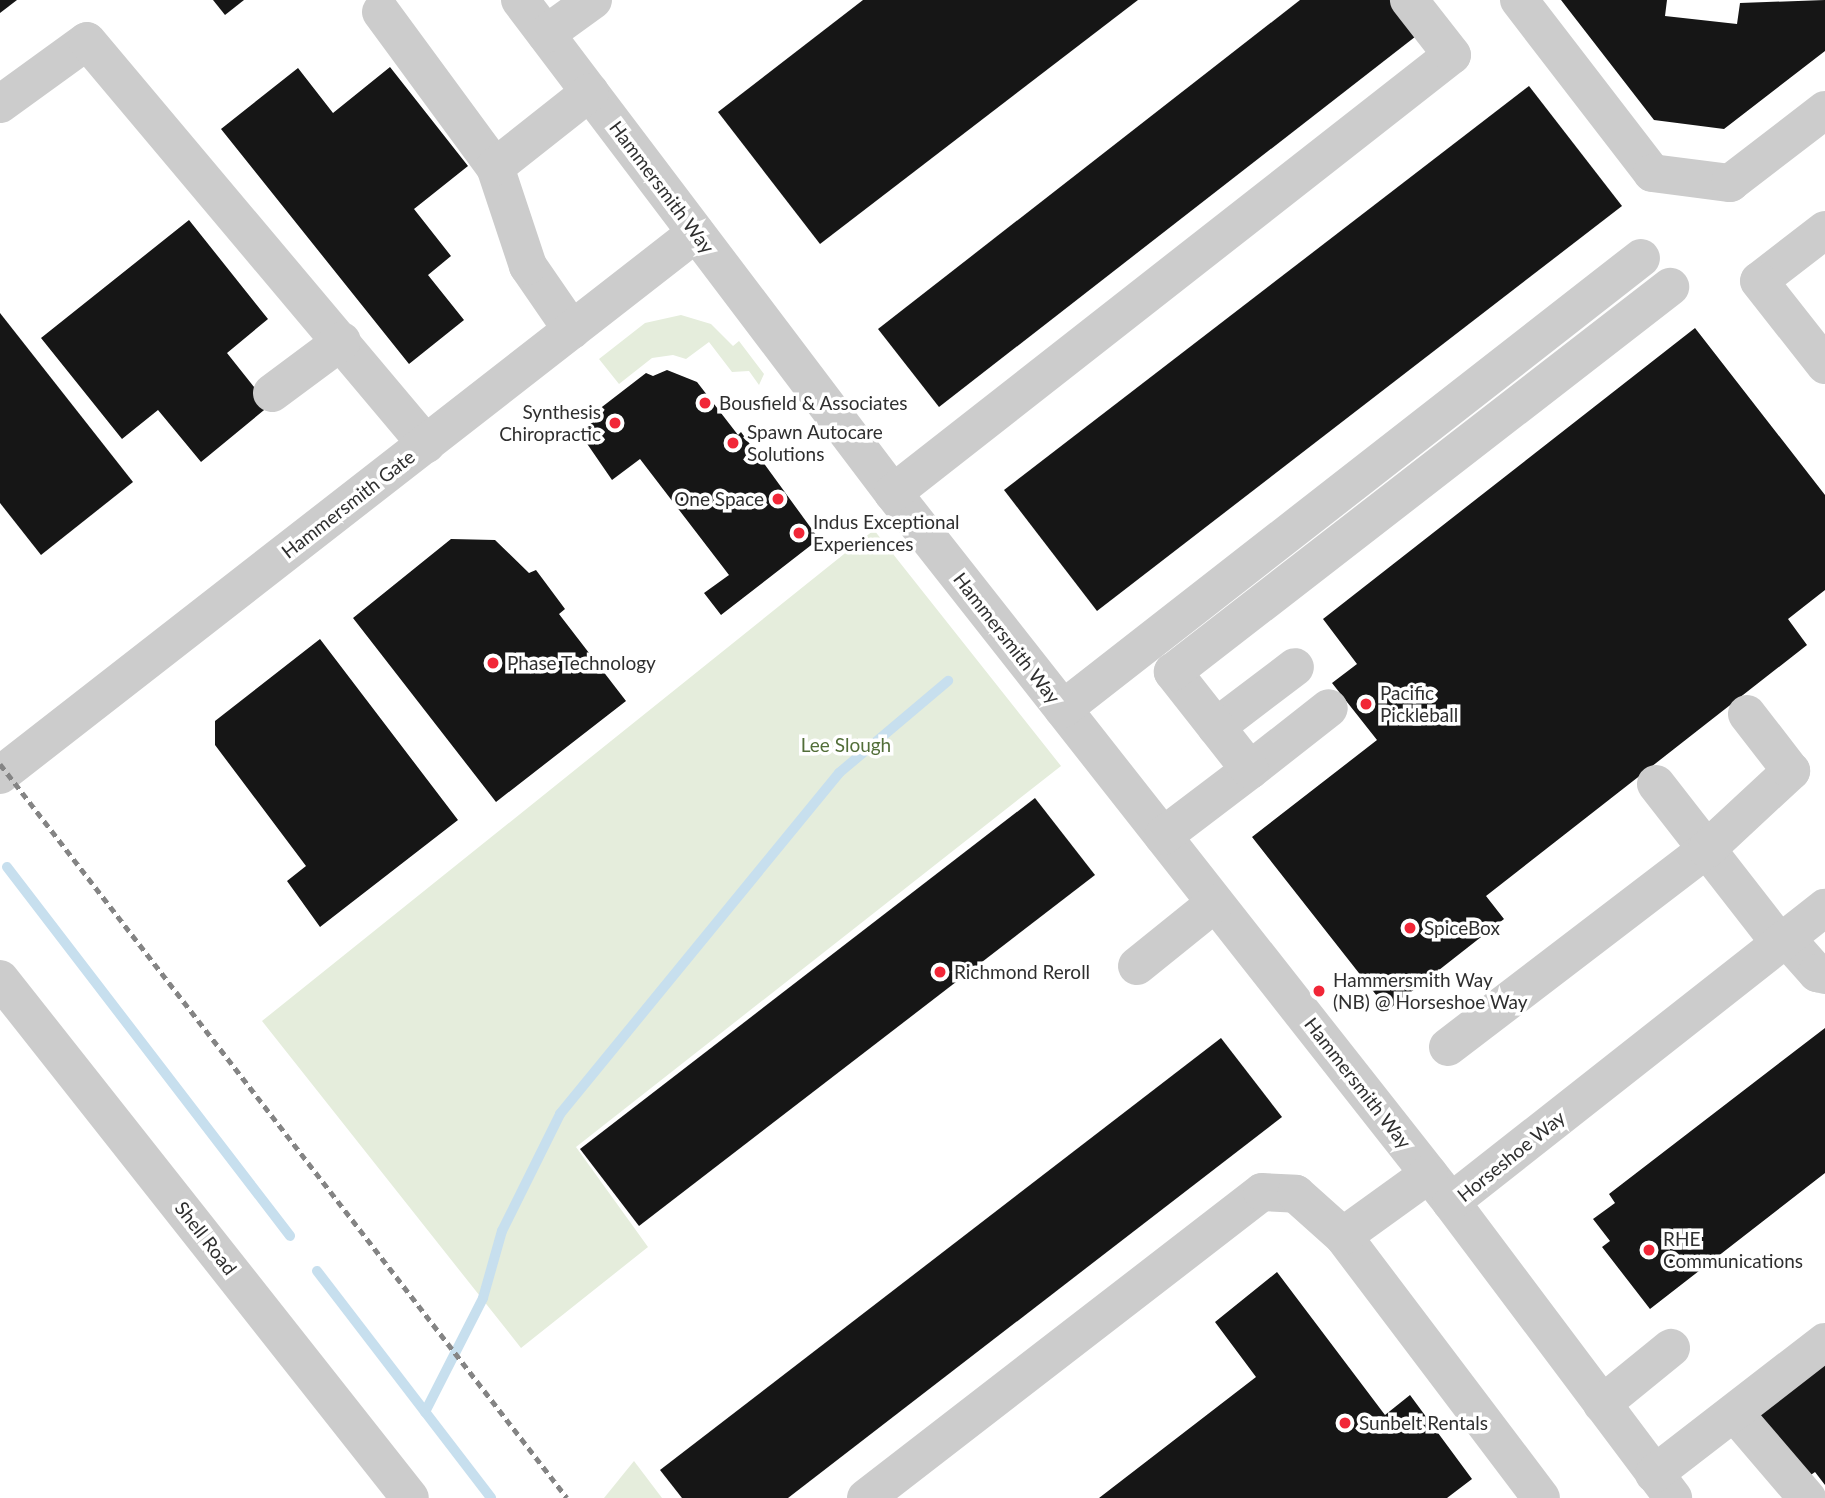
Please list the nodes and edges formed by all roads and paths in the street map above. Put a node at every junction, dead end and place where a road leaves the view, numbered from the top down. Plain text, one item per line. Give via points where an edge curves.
1 (520, 0) edge
2 (593, 0) edge
3 (1409, 0) edge
4 (1519, 0) edge
5 (381, 12) dead end
6 (546, 34) junction
7 (590, 92) junction
8 (0, 104) edge
9 (1825, 110) edge
10 (495, 167) junction
11 (1825, 230) edge
12 (696, 233) junction
13 (1641, 258) dead end
14 (1671, 287) dead end
15 (572, 330) junction
16 (342, 341) junction
17 (1825, 365) edge
18 (272, 393) dead end
19 (426, 444) junction
20 (893, 493) junction
21 (1295, 667) dead end
22 (1329, 708) dead end
23 (1063, 709) junction
24 (1747, 714) dead end
25 (1216, 727) junction
26 (1250, 770) junction
27 (0, 775) edge
28 (1656, 784) dead end
29 (1163, 836) junction
30 (1707, 849) junction
31 (1215, 903) junction
32 (1825, 908) edge
33 (1783, 941) junction
34 (1137, 966) dead end
35 (1825, 975) edge
36 (0, 979) edge
37 (1448, 1047) dead end
38 (1440, 1188) junction
39 (1343, 1236) junction
40 (1825, 1342) edge
41 (1671, 1349) dead end
42 (1602, 1404) junction
43 (1735, 1414) junction
44 (1664, 1486) edge
45 (410, 1498) edge
46 (866, 1498) edge
47 (1541, 1498) edge
48 (1807, 1498) edge

1 - 6 street, Hammersmith Way
2 - 6 street
3 - 20 street via 1452,55
4 - 9 street via 1652,173 1730,183
5 - 10 street
6 - 7 street, Hammersmith Way
7 - 10 street
7 - 12 street, Hammersmith Way
8 - 16 street via 87,41
10 - 15 street via 528,266
11 - 17 street via 1759,281
12 - 15 street, Hammersmith Gate
12 - 20 street, Hammersmith Way
13 - 23 street
14 - 25 street via 1173,672
15 - 19 street, Hammersmith Gate
16 - 18 street
16 - 19 street
19 - 27 street, Hammersmith Gate
20 - 23 street, Hammersmith Way
21 - 25 street
22 - 26 street
23 - 29 street, Hammersmith Way
24 - 30 street via 1791,771
25 - 26 street
26 - 29 street
28 - 30 street
29 - 31 street, Hammersmith Way
30 - 33 street
30 - 37 street
31 - 34 street
31 - 38 street, Hammersmith Way
32 - 33 street, Horseshoe Way
33 - 35 street
33 - 38 street, Horseshoe Way
36 - 45 street, Shell Road
38 - 39 street
38 - 42 street, Horseshoe Way
39 - 46 street via 1296,1194 1262,1192
39 - 47 street
40 - 43 street
41 - 42 street
42 - 44 street, Horseshoe Way
43 - 44 street
43 - 48 street

